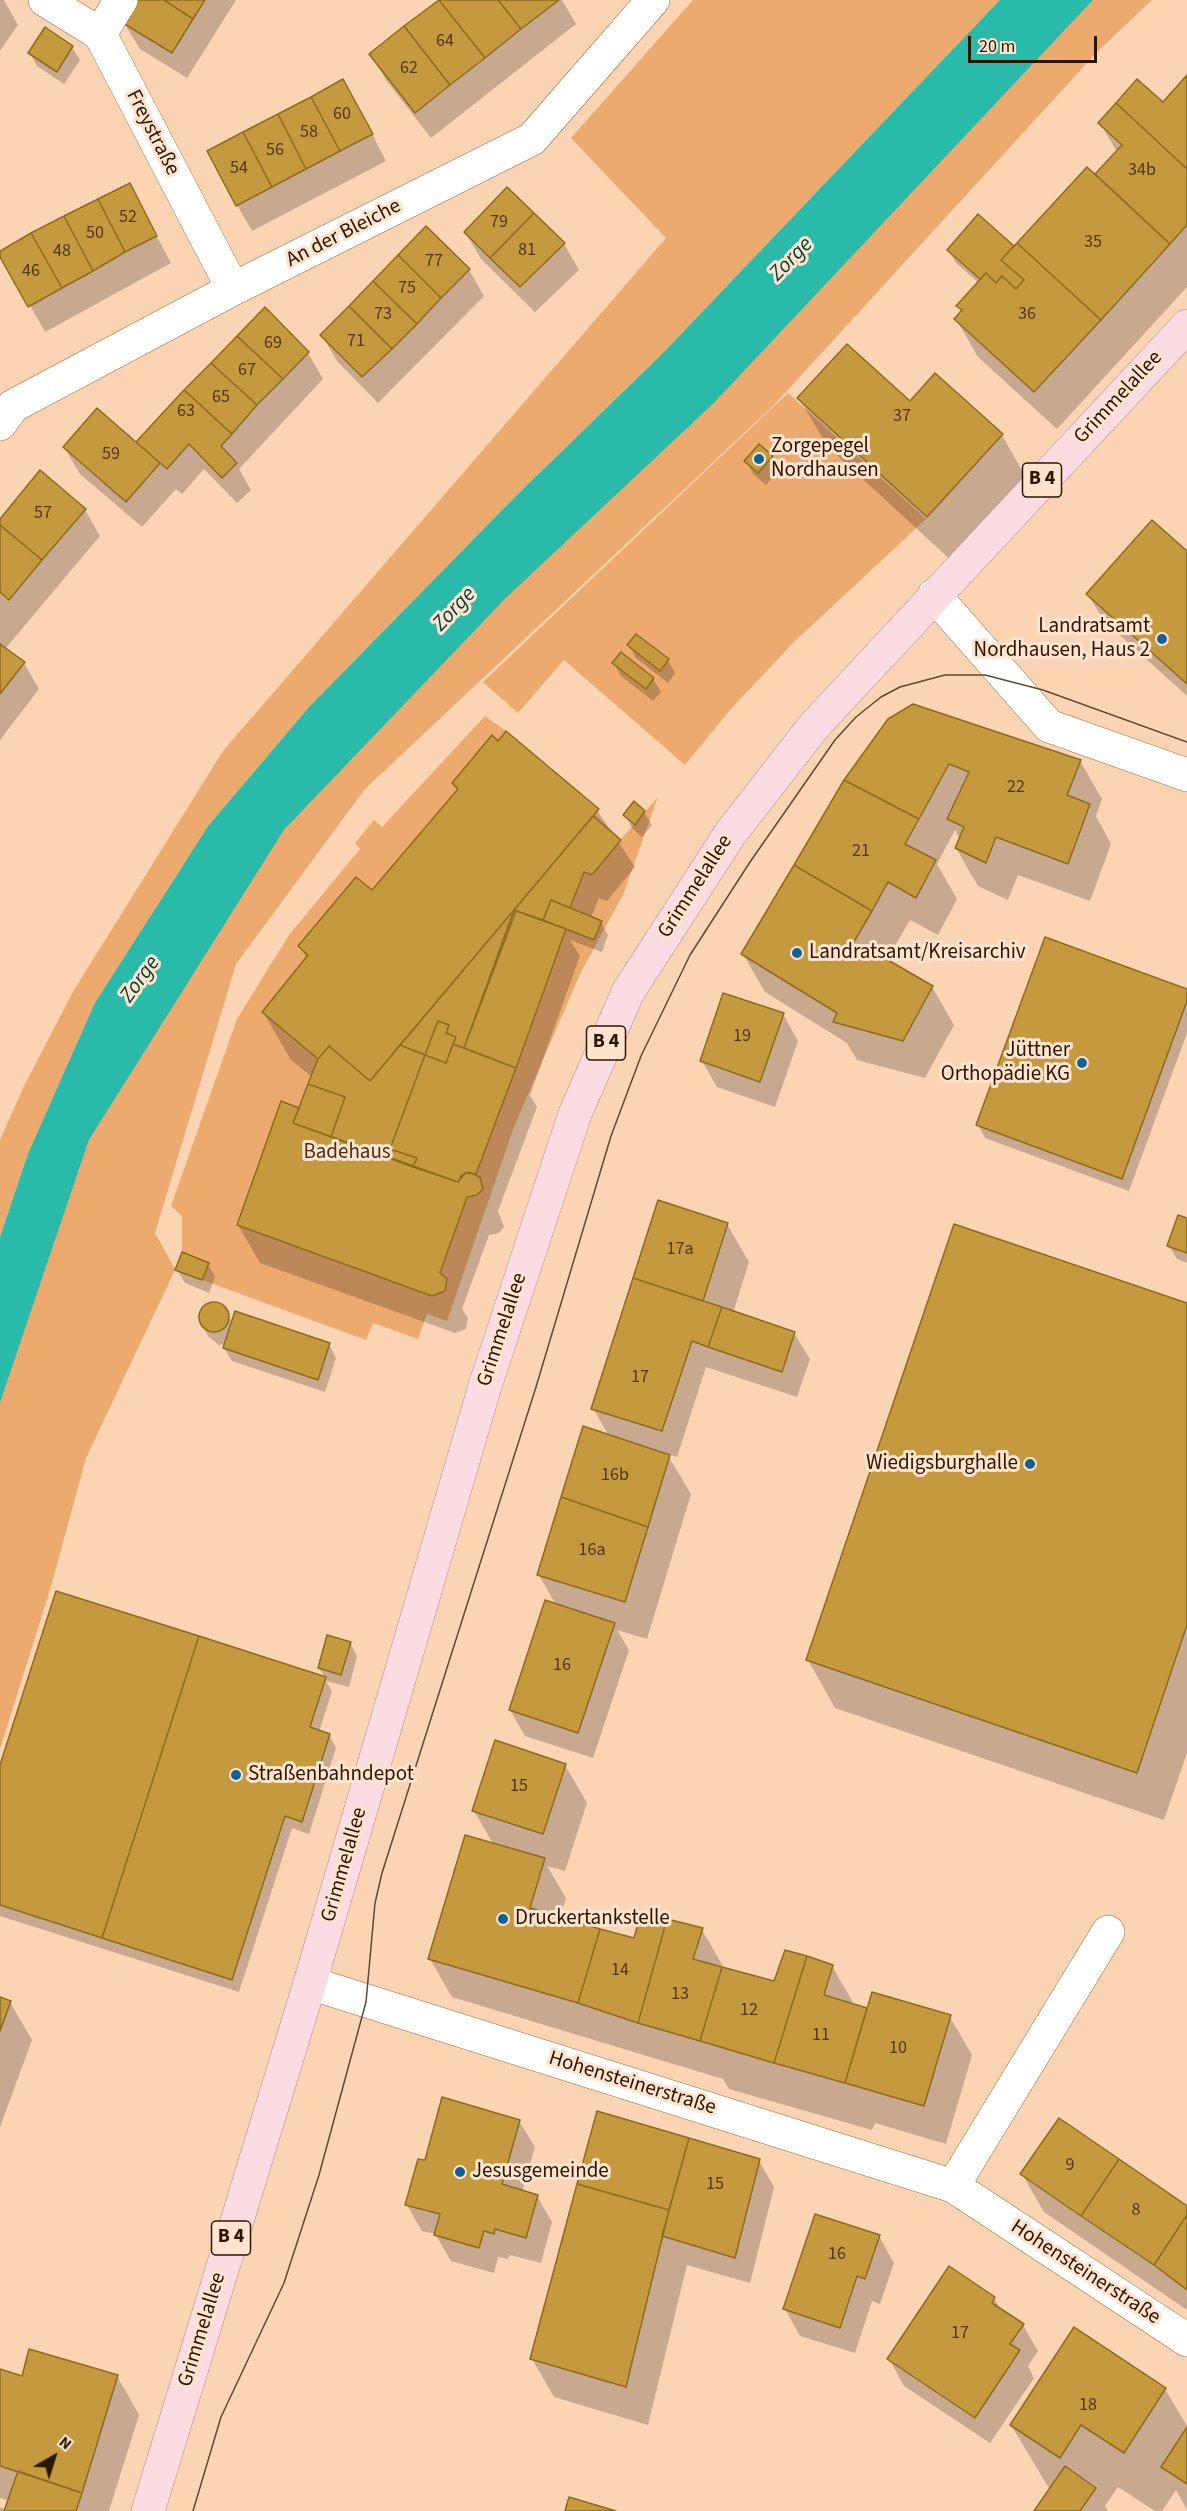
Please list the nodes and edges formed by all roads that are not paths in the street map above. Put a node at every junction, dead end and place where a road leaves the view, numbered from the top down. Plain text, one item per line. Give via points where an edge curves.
1 (45, 0) edge
2 (121, 0) edge
3 (653, 0) edge
4 (100, 34) junction
5 (233, 289) junction
6 (1187, 326) edge
7 (0, 424) edge
8 (934, 595) junction
9 (1187, 775) edge
10 (1108, 1932) dead end
11 (310, 1983) junction
12 (953, 2186) junction
13 (1187, 2340) edge
14 (148, 2511) edge

1 - 4 street
2 - 4 street
3 - 5 street, An der Bleiche via 532,140
4 - 5 street, Freystraße
5 - 7 street, An der Bleiche via 13,406
6 - 8 main road, Grimmelallee / B 4
8 - 9 street via 1049,726
8 - 11 main road, Grimmelallee / B 4 via 814,726 740,822 628,992 575,1114 485,1386
10 - 12 street
11 - 12 street, Hohensteinerstraße
11 - 14 main road, Grimmelallee / B 4
12 - 13 street, Hohensteinerstraße

